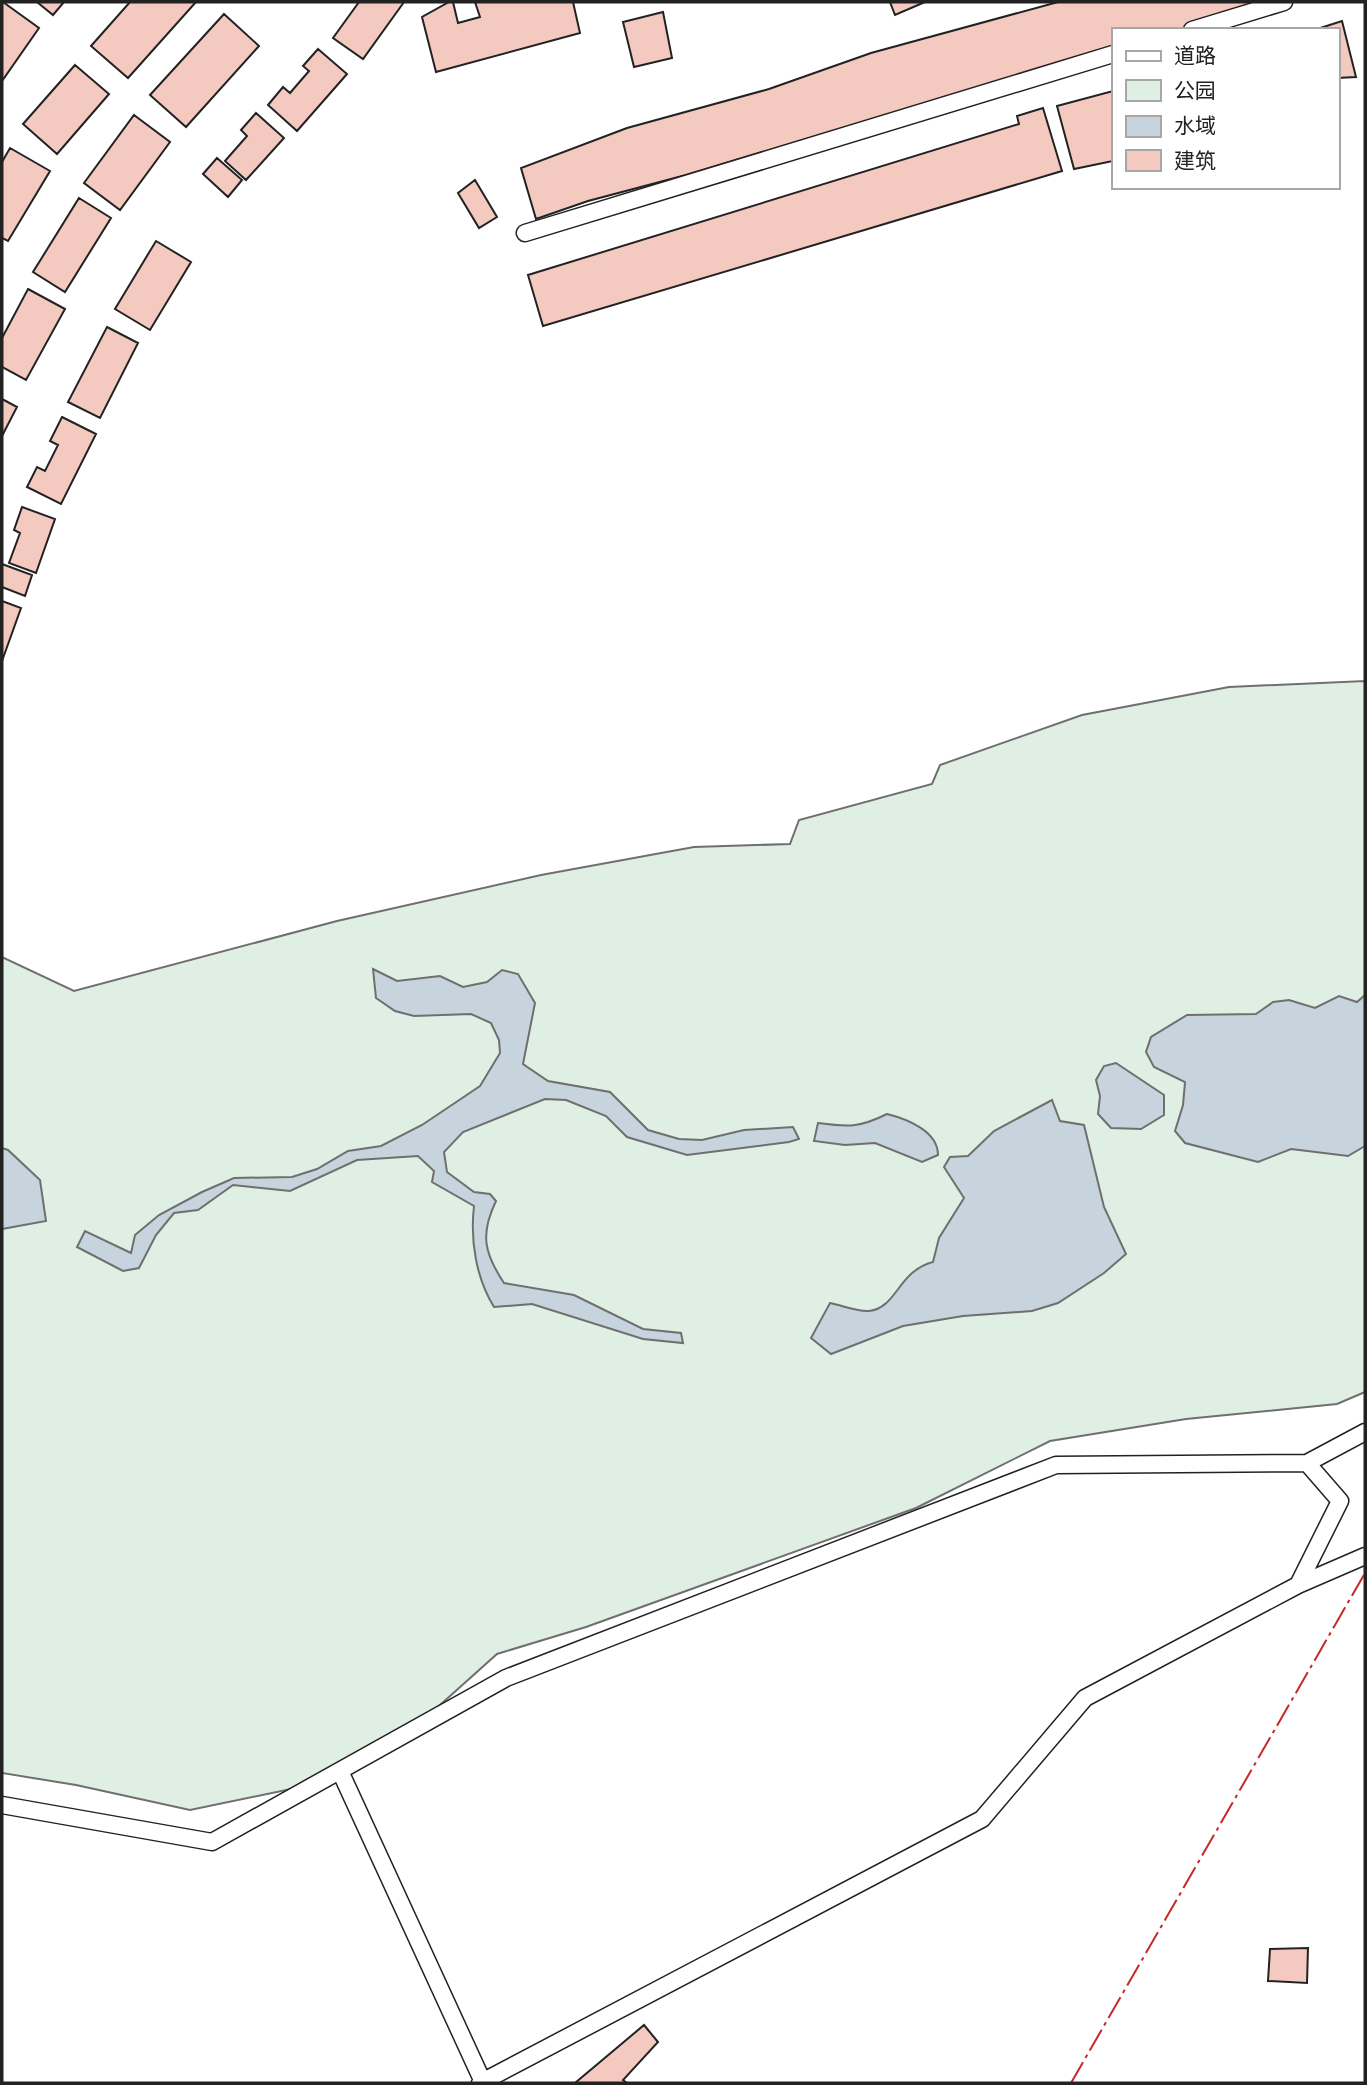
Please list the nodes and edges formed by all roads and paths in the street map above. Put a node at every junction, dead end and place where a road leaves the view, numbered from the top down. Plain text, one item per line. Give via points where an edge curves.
1 (1284, 2) edge
2 (1199, 28) edge
3 (1112, 54) edge
4 (525, 233) dead end
5 (1365, 1432) edge
6 (1307, 1462) junction
7 (1365, 1556) edge
8 (1298, 1585) junction
9 (340, 1770) junction
10 (2, 1805) edge
11 (481, 2083) edge

1 - 2 street
3 - 4 street
5 - 6 street
6 - 8 street via 1340,1500
6 - 9 street via 1056,1465 506,1678
7 - 8 street
8 - 11 street via 1085,1698 982,1819
9 - 10 street via 212,1842
9 - 11 street

